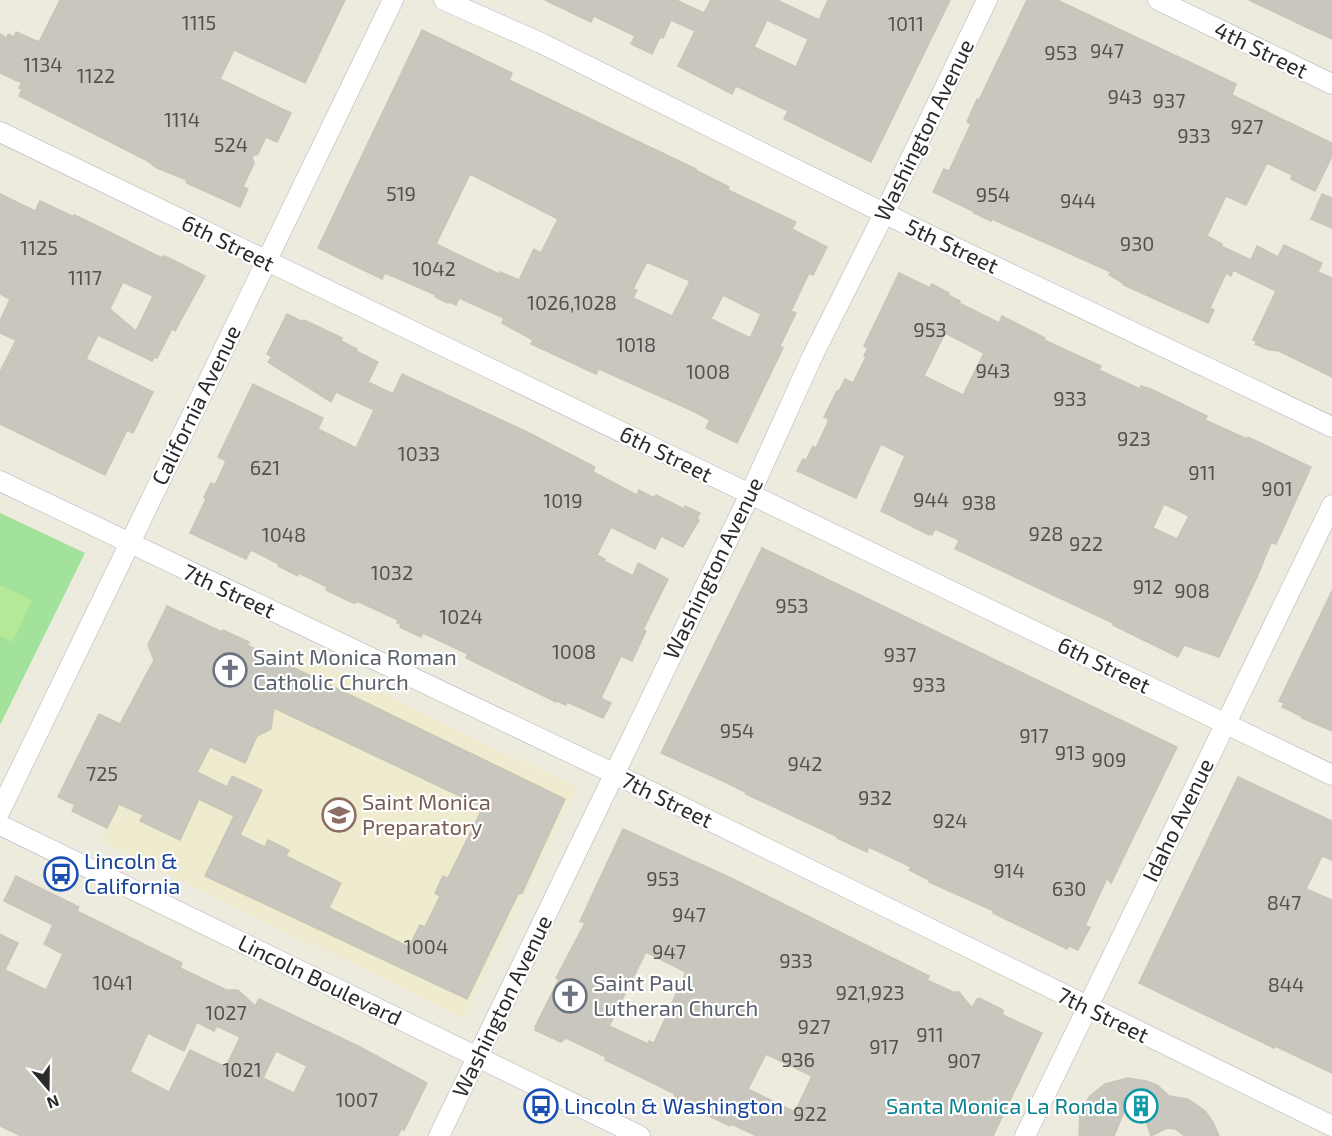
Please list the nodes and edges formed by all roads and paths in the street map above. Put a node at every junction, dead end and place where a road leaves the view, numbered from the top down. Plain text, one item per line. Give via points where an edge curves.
1 (393, 0) edge
2 (444, 0) edge
3 (987, 0) edge
4 (1158, 0) edge
5 (1332, 84) edge
6 (0, 132) edge
7 (884, 214) junction
8 (266, 260) junction
9 (1332, 428) edge
10 (0, 481) edge
11 (750, 494) junction
12 (1332, 505) edge
13 (129, 544) junction
14 (1224, 723) junction
15 (615, 774) junction
16 (1332, 776) edge
17 (0, 811) edge
18 (0, 825) edge
19 (1087, 1007) junction
20 (478, 1057) junction
21 (1332, 1126) edge
22 (439, 1136) edge
23 (640, 1136) edge
24 (1025, 1136) edge

1 - 8 street, California Avenue
2 - 7 street, 5th Street via 541,43
3 - 7 street, Washington Avenue
4 - 5 street, 4th Street
6 - 8 street, 6th Street
7 - 9 street, 5th Street
7 - 11 street, Washington Avenue via 813,355
8 - 11 street, 6th Street
8 - 13 street, California Avenue
10 - 13 street, 7th Street
11 - 14 street, 6th Street
11 - 15 street, Washington Avenue
12 - 14 street, Idaho Avenue
13 - 15 street, 7th Street
13 - 17 street, California Avenue
14 - 16 street, 6th Street
14 - 19 street, Idaho Avenue
15 - 19 street, 7th Street
15 - 20 street, Washington Avenue
18 - 20 street, Lincoln Boulevard
19 - 21 street, 7th Street
19 - 24 street, Idaho Avenue
20 - 22 street, Washington Avenue
20 - 23 street, Lincoln Boulevard

